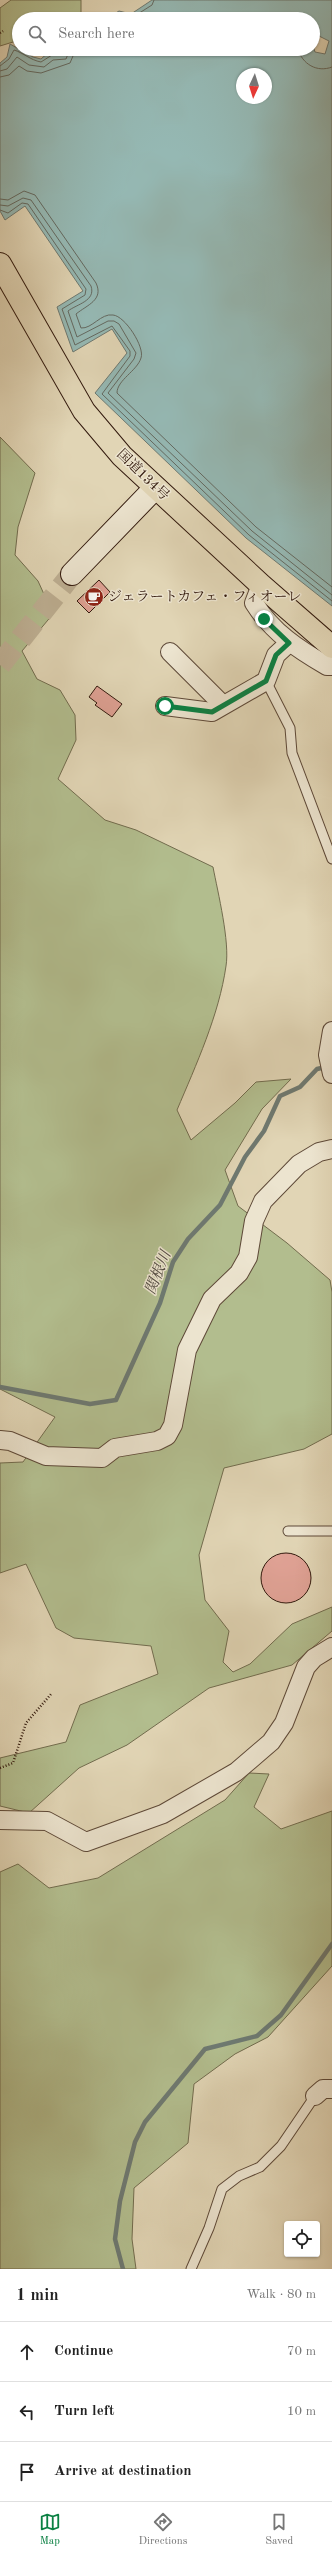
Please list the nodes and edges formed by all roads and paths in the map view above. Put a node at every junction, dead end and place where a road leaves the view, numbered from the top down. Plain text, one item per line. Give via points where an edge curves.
1 (0, 264) edge
2 (155, 488) junction
3 (72, 574) tunnel mouth
4 (261, 585) junction
5 (289, 643) junction
6 (332, 647) edge
7 (170, 652) dead end
8 (332, 666) edge
9 (266, 681) junction
10 (165, 706) dead end
11 (223, 706) junction
12 (332, 859) edge
13 (332, 1031) edge
14 (332, 1074) edge
15 (332, 1148) edge
16 (0, 1440) edge
17 (288, 1531) dead end
18 (332, 1531) edge
19 (332, 1647) edge
20 (52, 1693) dead end
21 (0, 1768) edge
22 (0, 1820) edge
23 (332, 2089) edge
24 (315, 2096) joint
25 (191, 2269) edge

1 - 2 highway, 国道134号 via 84,411 122,456
2 - 3 main road
2 - 4 highway, 国道134号
4 - 5 street via 254,603 264,619
4 - 6 highway, 国道134号
5 - 8 street via 327,666
5 - 9 street via 276,655
7 - 11 street
9 - 11 street
9 - 12 lane via 290,728 292,753
10 - 11 street via 212,712
13 - 14 street via 328,1054
15 - 16 street via 319,1152 299,1164 263,1201 254,1221 248,1257 239,1273 212,1299 187,1350 173,1425 166,1436 157,1441 115,1448 102,1458 46,1456 10,1441
17 - 18 lane
19 - 22 street via 314,1658 306,1667 284,1723 272,1742 236,1772 163,1814 86,1842 47,1821
20 - 21 path via 26,1723 13,1763
23 - 24 street via 323,2089
24 - 25 lane via 282,2146 260,2167 239,2176 222,2189

